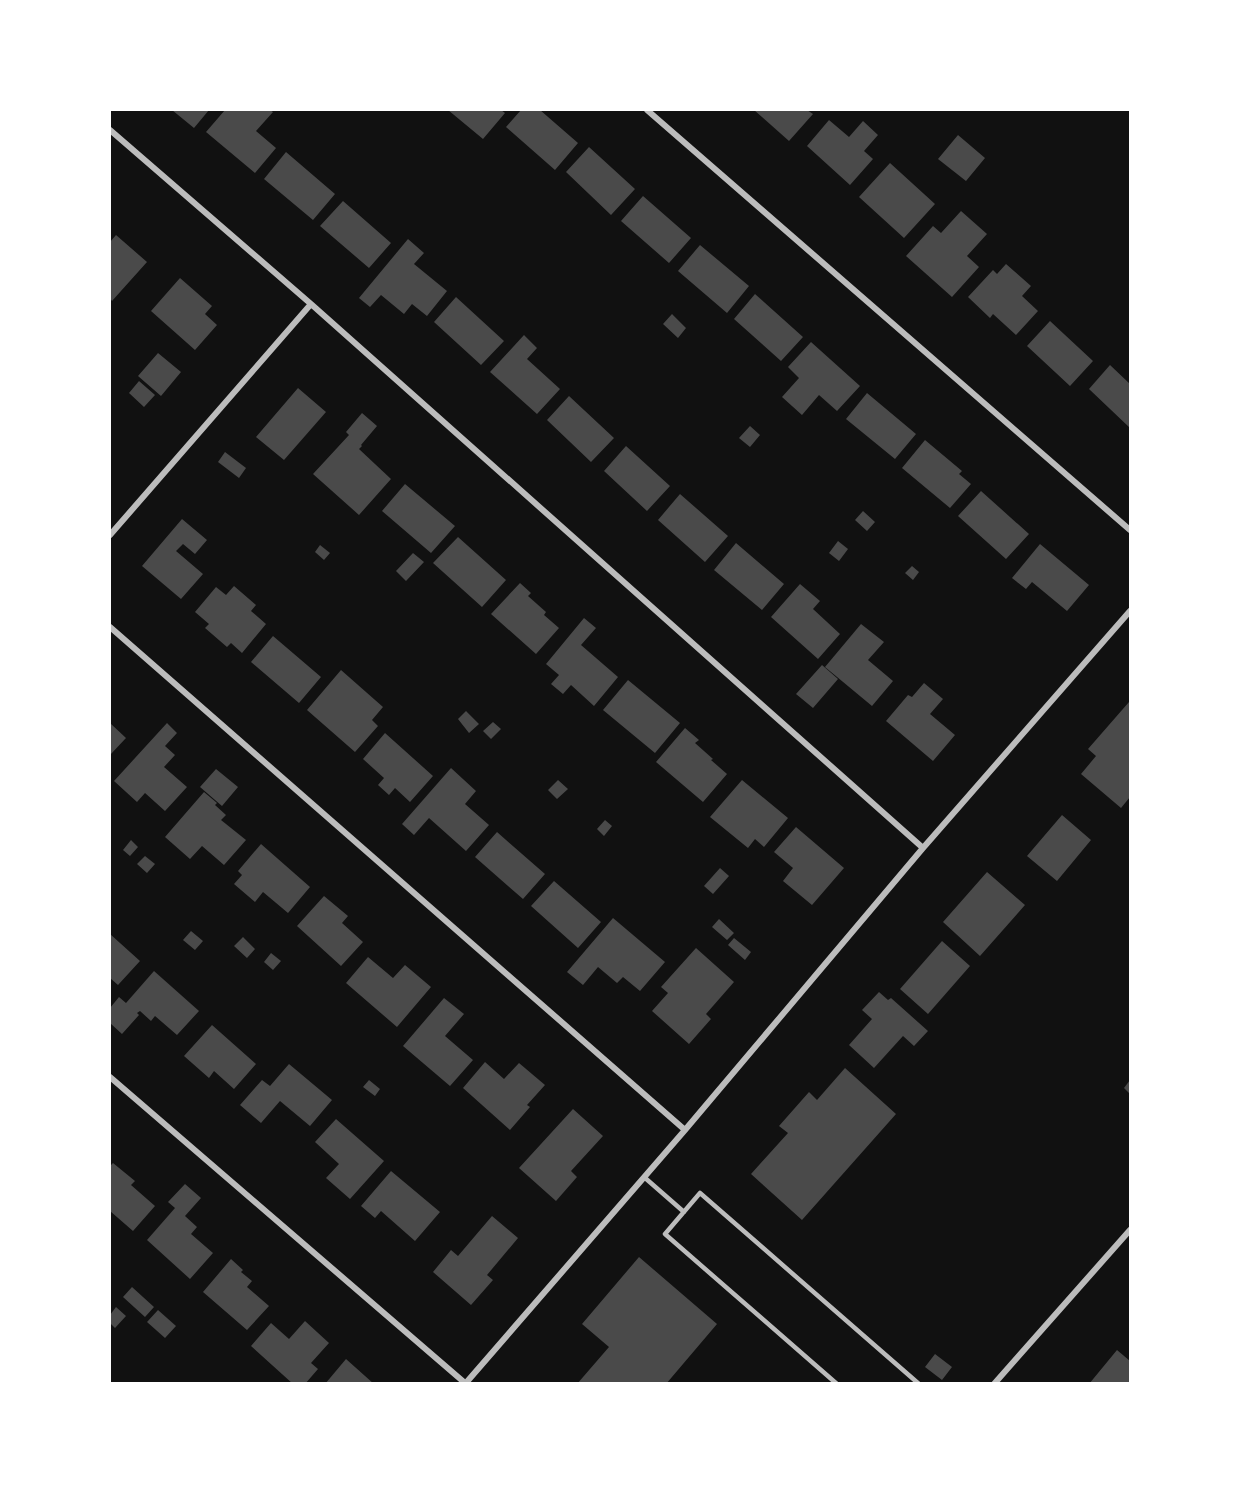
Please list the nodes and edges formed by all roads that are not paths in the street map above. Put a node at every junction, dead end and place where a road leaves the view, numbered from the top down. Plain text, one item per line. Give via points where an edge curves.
1 (647, 110) edge
2 (110, 130) edge
3 (311, 304) junction
4 (1131, 530) edge
5 (110, 535) edge
6 (1131, 611) edge
7 (110, 627) edge
8 (923, 848) junction
9 (110, 1077) edge
10 (685, 1130) junction
11 (644, 1177) junction
12 (684, 1212) junction
13 (1131, 1230) edge
14 (465, 1383) edge
15 (837, 1383) edge
16 (919, 1383) edge
17 (994, 1383) edge

1 - 4 street
2 - 3 street
3 - 5 street
3 - 8 street
6 - 8 street
7 - 10 street
8 - 10 street
9 - 14 street
10 - 11 street
11 - 12 lane
11 - 14 street
12 - 15 lane via 665,1234
12 - 16 lane via 700,1193
13 - 17 street

